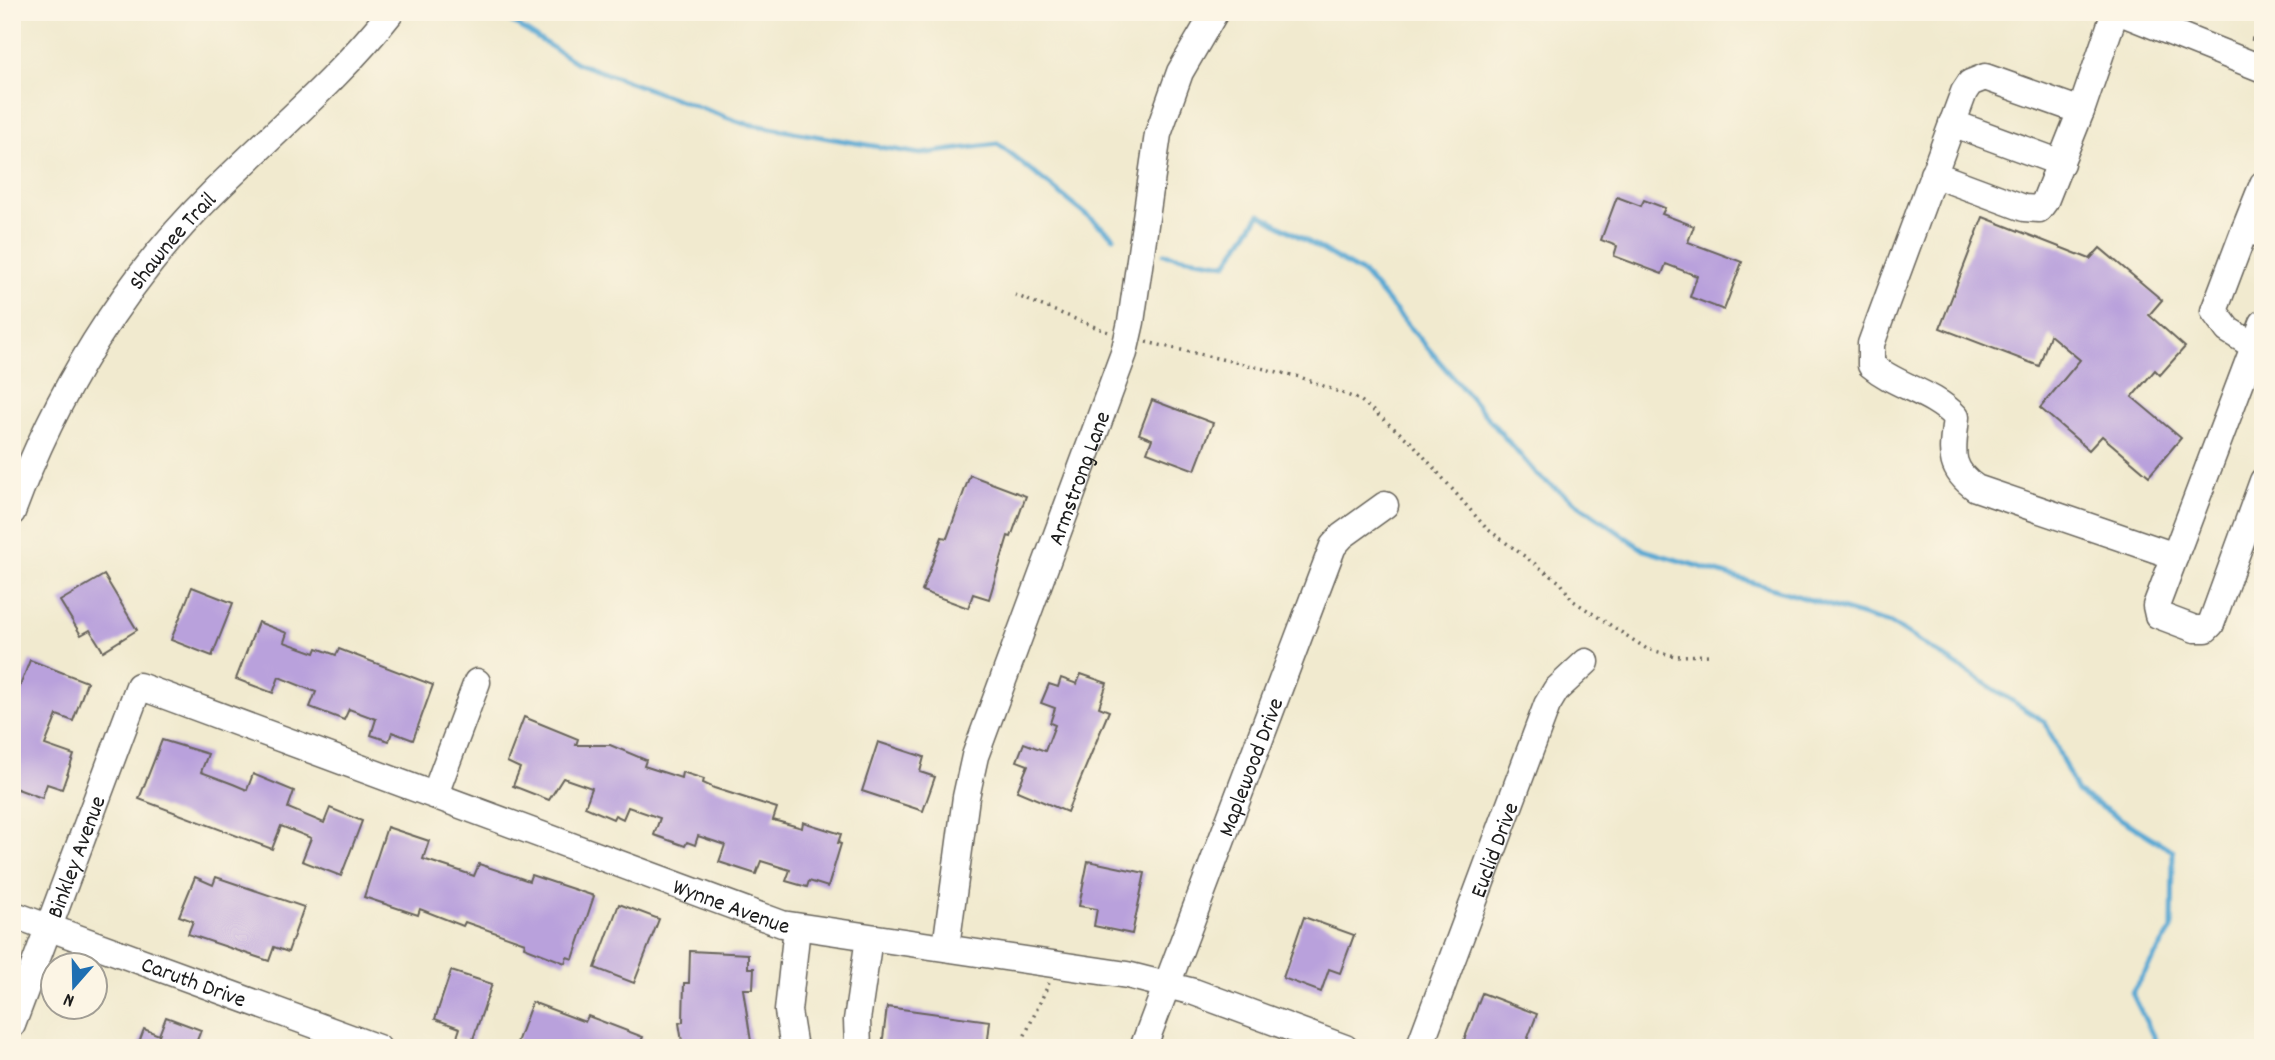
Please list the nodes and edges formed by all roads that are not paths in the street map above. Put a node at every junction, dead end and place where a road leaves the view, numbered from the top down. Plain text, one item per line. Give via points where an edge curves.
1 (391, 12) edge
2 (1215, 12) edge
3 (2115, 12) edge
4 (2120, 12) edge
5 (2263, 69) edge
6 (2081, 111) junction
7 (1952, 123) junction
8 (2061, 163) junction
9 (1933, 174) junction
10 (2263, 184) edge
11 (2254, 232) edge
12 (2258, 335) edge
13 (2263, 481) edge
14 (1385, 505) dead end
15 (12, 512) edge
16 (2175, 556) junction
17 (1586, 662) dead end
18 (477, 682) dead end
19 (139, 686) joint
20 (435, 794) junction
21 (12, 914) edge
22 (49, 927) junction
23 (797, 927) junction
24 (869, 937) junction
25 (946, 947) junction
26 (1166, 984) junction
27 (12, 1025) edge
28 (378, 1048) edge
29 (794, 1048) edge
30 (858, 1048) edge
31 (1143, 1048) edge
32 (1345, 1048) edge
33 (1419, 1048) edge

1 - 15 street, Shawnee Trail via 345,66 211,195 145,273 79,368
2 - 25 street, Armstrong Lane via 1180,72 1158,134 1128,337 975,756
3 - 6 street
4 - 5 street
6 - 7 street via 1985,77 1970,83
6 - 8 street
7 - 8 street
7 - 9 street
8 - 9 street via 2039,209 2024,208
9 - 16 street via 1871,344 1871,365 1885,377 1930,395 1956,417 1952,460 1961,477 1976,488
10 - 11 street
11 - 12 street via 2214,311 2228,330
12 - 16 street
13 - 16 street via 2206,629 2158,615 2156,606
14 - 26 street, Maplewood Drive via 1333,546
17 - 33 street, Euclid Drive via 1547,705
18 - 20 street
19 - 20 street, Wynne Avenue
19 - 22 street, Binkley Avenue
20 - 23 street, Wynne Avenue
21 - 22 street, Caruth Drive
22 - 27 street, Binkley Avenue
22 - 28 street, Caruth Drive
23 - 24 street, Wynne Avenue
23 - 29 street via 788,1011
24 - 25 street, Wynne Avenue
24 - 30 street
25 - 26 street, Wynne Avenue
26 - 31 street, Maplewood Drive
26 - 32 street, Wynne Avenue

